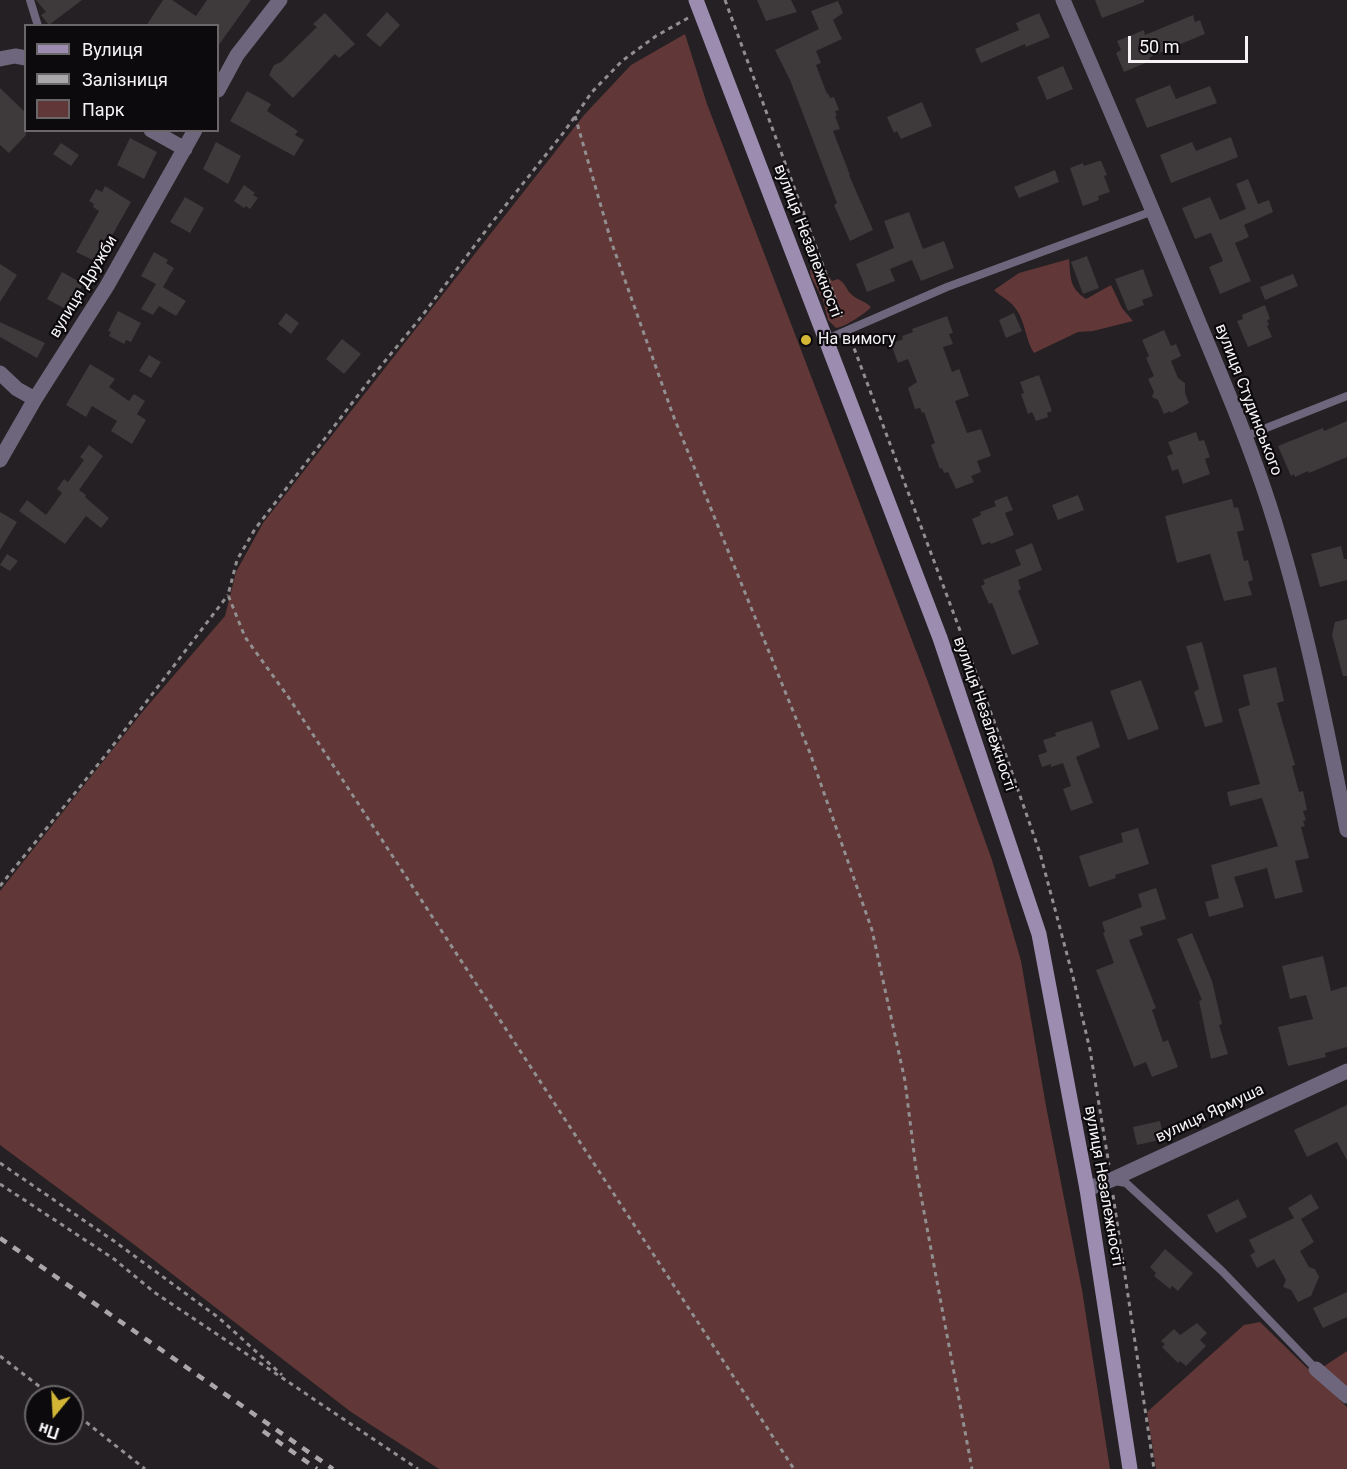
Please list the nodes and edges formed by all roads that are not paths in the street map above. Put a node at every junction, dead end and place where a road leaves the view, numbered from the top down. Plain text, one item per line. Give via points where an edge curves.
1 (30, 0) edge
2 (280, 0) edge
3 (1063, 0) edge
4 (698, 7) edge
5 (37, 24) edge
6 (24, 58) edge
7 (0, 59) edge
8 (219, 88) edge
9 (155, 132) edge
10 (194, 132) edge
11 (185, 148) junction
12 (1153, 211) junction
13 (825, 340) junction
14 (0, 373) edge
15 (1347, 396) edge
16 (35, 399) junction
17 (1246, 436) junction
18 (0, 460) edge
19 (1347, 830) edge
20 (1347, 1071) edge
21 (1112, 1180) junction
22 (1087, 1189) junction
23 (1316, 1369) joint
24 (1347, 1396) edge
25 (1130, 1469) edge

1 - 5 lane
2 - 8 street via 237,55
3 - 12 street, вулиця Студинського
4 - 13 street, вулиця Незалежності
6 - 7 street
9 - 11 street
10 - 11 street, вулиця Дружби
11 - 16 street, вулиця Дружби via 107,286
12 - 13 lane via 947,287
12 - 17 street, вулиця Студинського
13 - 22 street, вулиця Незалежності via 939,638 1039,934
14 - 16 street
15 - 17 lane
16 - 18 street, вулиця Дружби
17 - 19 street, вулиця Студинського via 1298,604
20 - 21 street, вулиця Ярмуша
21 - 22 street, вулиця Ярмуша
21 - 23 lane via 1126,1183 1148,1202 1222,1271
22 - 25 street, вулиця Незалежності
23 - 24 street

